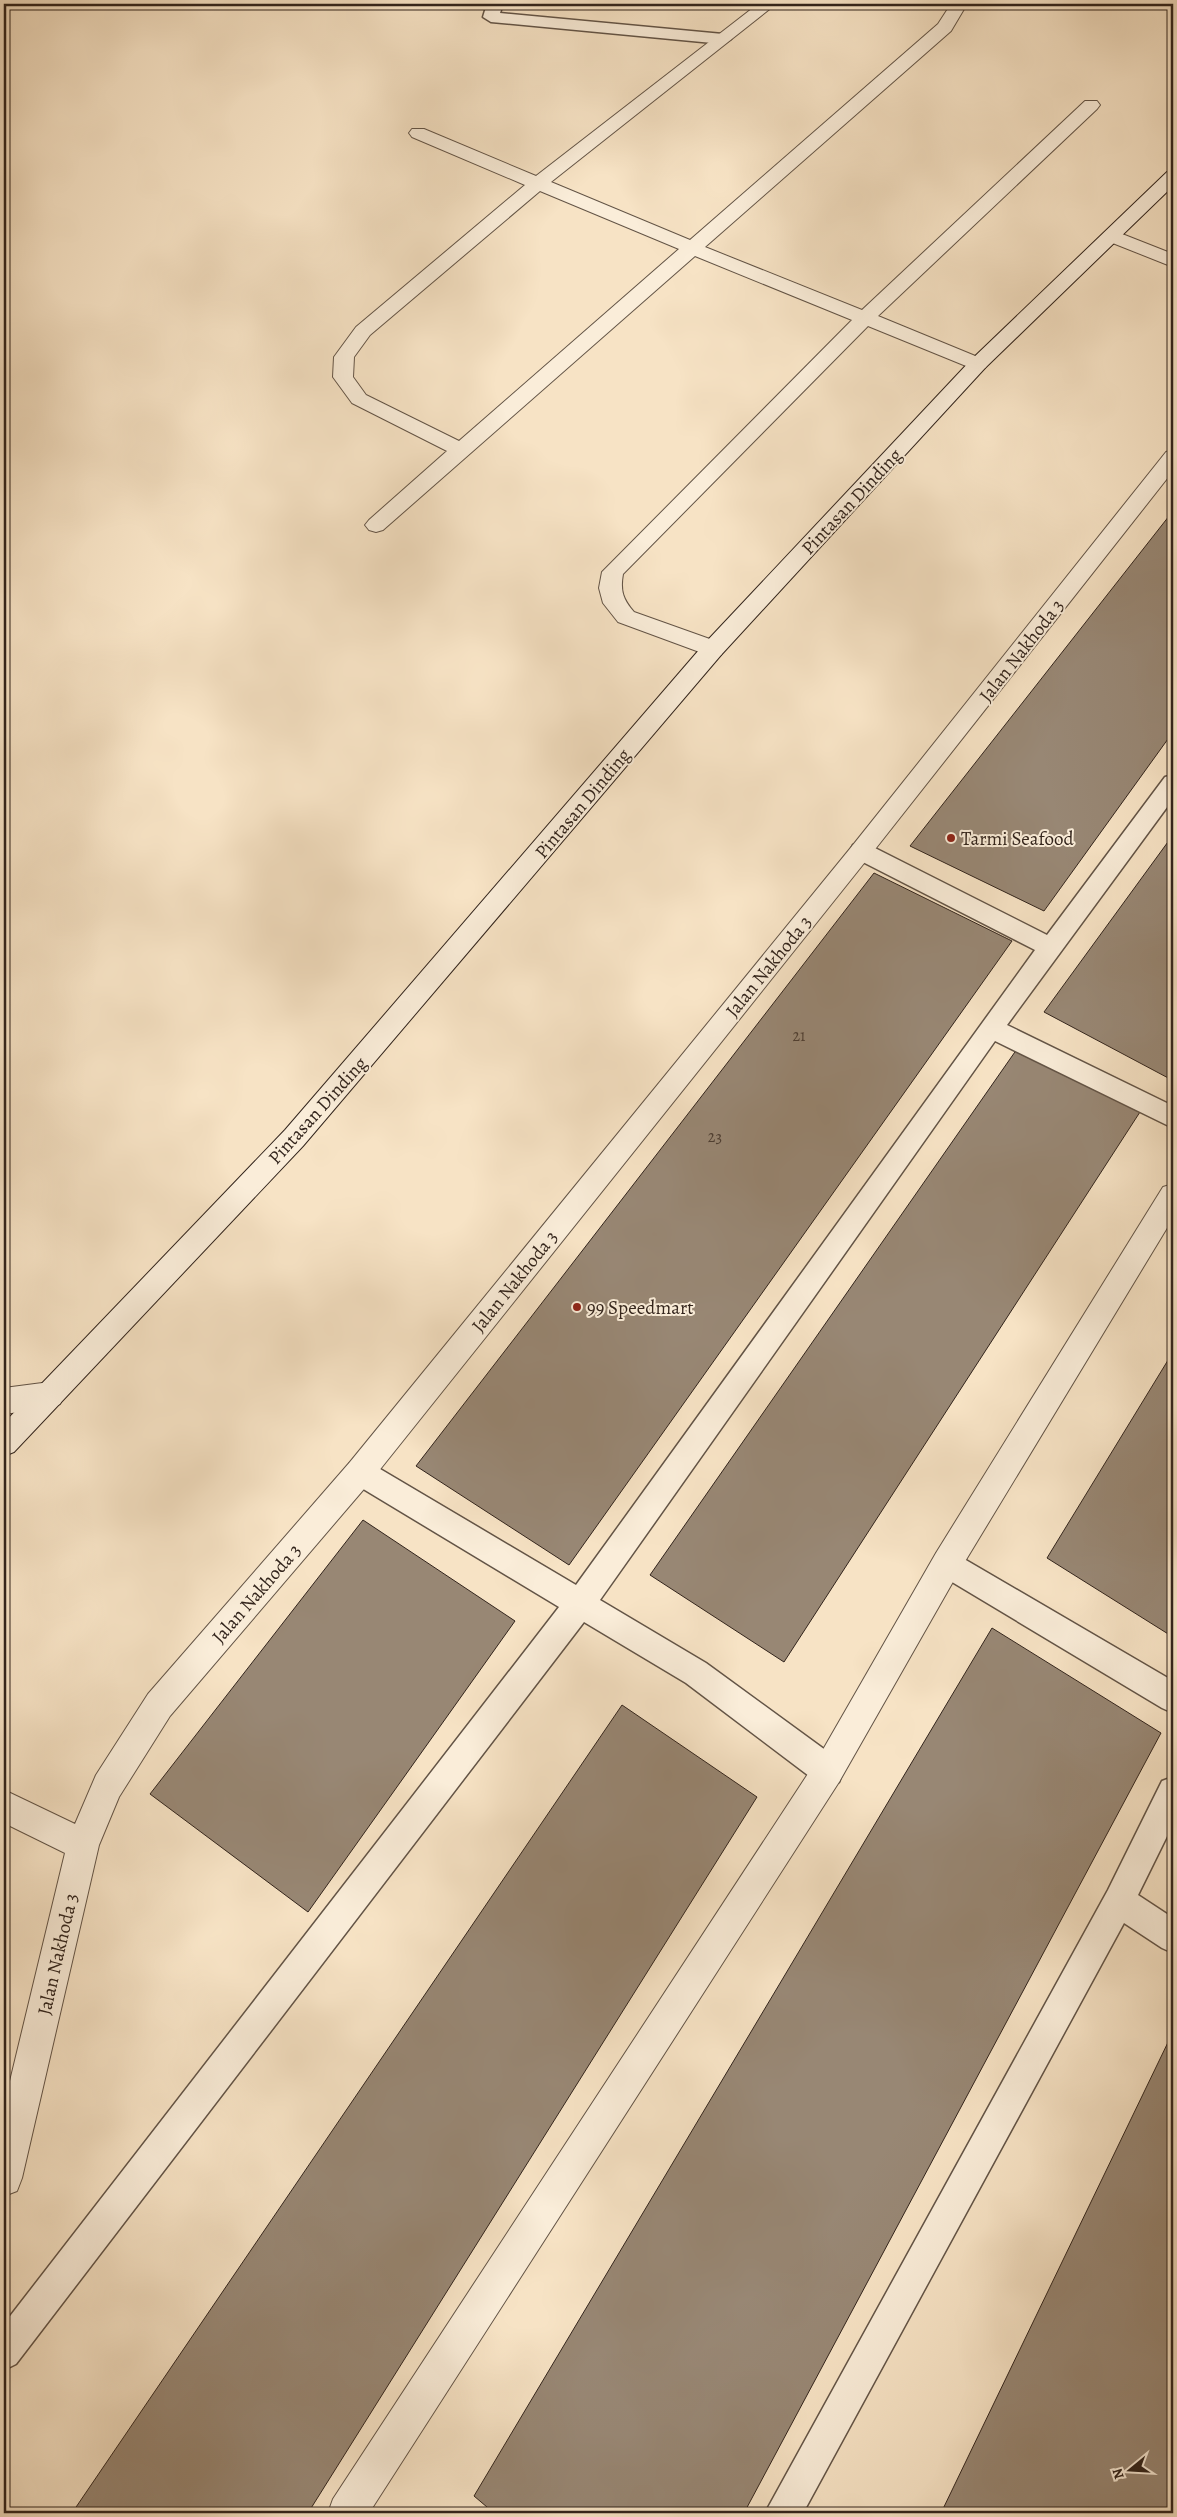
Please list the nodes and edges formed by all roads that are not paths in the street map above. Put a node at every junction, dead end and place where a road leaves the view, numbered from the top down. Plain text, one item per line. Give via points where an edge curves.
1 (495, 4) edge
2 (768, 4) edge
3 (959, 4) edge
4 (723, 39) junction
5 (1091, 105) dead end
6 (418, 133) dead end
7 (1173, 176) edge
8 (538, 183) junction
9 (1112, 236) junction
10 (692, 248) junction
11 (1173, 261) edge
12 (864, 318) junction
13 (978, 364) junction
14 (461, 450) junction
15 (1173, 457) edge
16 (376, 525) dead end
17 (713, 649) junction
18 (1173, 783) edge
19 (861, 851) junction
20 (1050, 947) junction
21 (991, 1028) junction
22 (1173, 1118) edge
23 (1173, 1194) edge
24 (50, 1396) junction
25 (4, 1401) edge
26 (4, 1443) edge
27 (360, 1472) junction
28 (947, 1563) junction
29 (580, 1604) junction
30 (1173, 1698) edge
31 (828, 1771) junction
32 (1173, 1792) edge
33 (4, 1806) edge
34 (83, 1845) junction
35 (1119, 1901) junction
36 (1173, 1937) edge
37 (4, 2178) edge
38 (4, 2352) edge
39 (347, 2513) edge
40 (783, 2513) edge

1 - 4 lane via 491,17
2 - 4 street
3 - 10 street via 946,27
4 - 8 street
5 - 12 street
6 - 8 street
7 - 9 street, Pintasan Dinding
8 - 10 street
8 - 14 street via 363,331 344,357 343,377 359,399
9 - 11 street
9 - 13 street, Pintasan Dinding
10 - 12 street
10 - 14 street
12 - 13 street
12 - 17 street via 613,572 610,588 614,602 626,617
13 - 17 street, Pintasan Dinding
14 - 16 street
15 - 19 street, Jalan Nakhoda 3
17 - 24 street, Pintasan Dinding via 294,1138
18 - 20 lane
19 - 20 lane
19 - 27 street, Jalan Nakhoda 3
20 - 21 lane
21 - 22 lane
21 - 29 lane
23 - 28 street
24 - 25 street
24 - 26 street, Pintasan Dinding
27 - 29 lane
27 - 34 street, Jalan Nakhoda 3 via 159,1705 107,1786
28 - 30 lane
28 - 31 street
29 - 31 lane via 696,1674
29 - 38 lane
31 - 39 street
32 - 35 lane
33 - 34 street
34 - 37 street, Jalan Nakhoda 3
35 - 36 lane
35 - 40 lane

